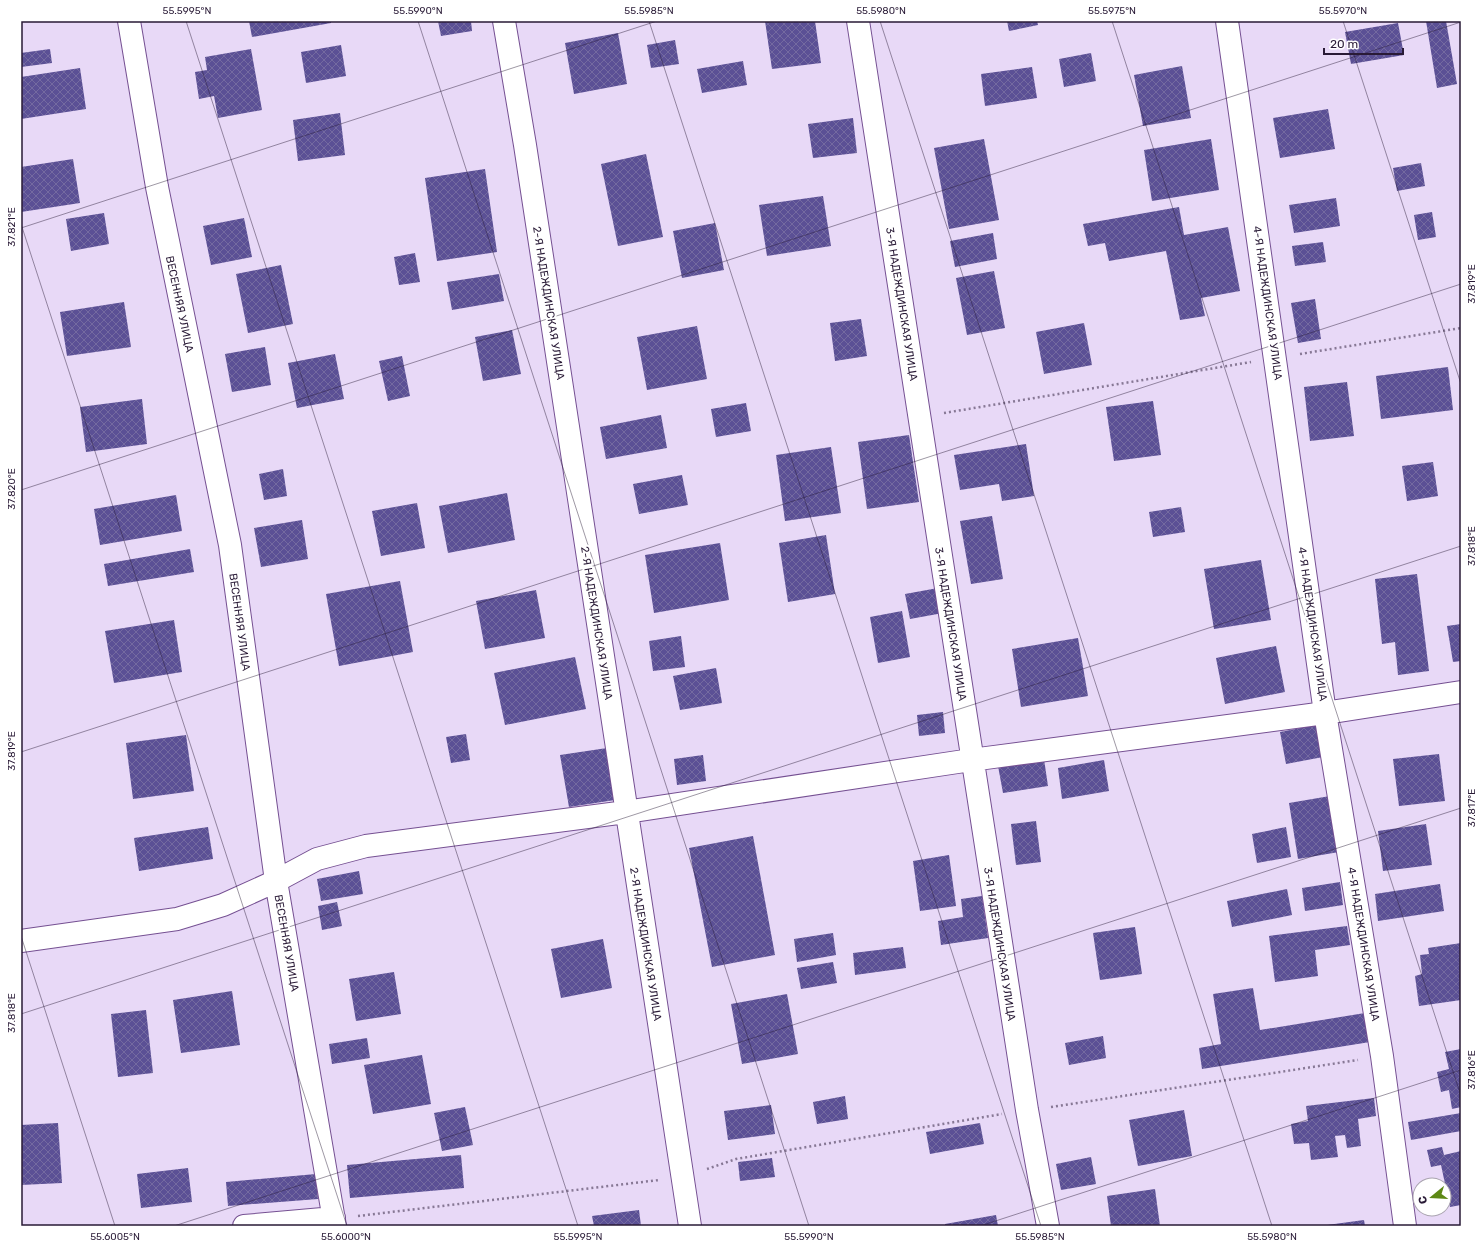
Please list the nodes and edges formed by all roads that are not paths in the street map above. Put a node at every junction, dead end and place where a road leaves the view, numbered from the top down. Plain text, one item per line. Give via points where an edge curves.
1 (129, 21) edge
2 (504, 21) edge
3 (858, 21) edge
4 (1227, 21) edge
5 (1461, 692) edge
6 (1325, 713) junction
7 (972, 760) junction
8 (626, 812) junction
9 (276, 881) junction
10 (21, 941) edge
11 (334, 1222) edge
12 (244, 1226) edge
13 (690, 1226) edge
14 (1048, 1226) edge
15 (1405, 1226) edge

1 - 9 street, ВЕСЕННЯЯ УЛИЦА via 157,187 230,545
2 - 8 street, 2-Я НАДЕЖДИНСКАЯ УЛИЦА
3 - 7 street, 3-Я НАДЕЖДИНСКАЯ УЛИЦА
4 - 6 street, 4-Я НАДЕЖДИНСКАЯ УЛИЦА
5 - 6 street
6 - 7 street
6 - 15 street, 4-Я НАДЕЖДИНСКАЯ УЛИЦА via 1382,1056
7 - 8 street
7 - 14 street, 3-Я НАДЕЖДИНСКАЯ УЛИЦА via 1027,1110
8 - 9 street via 366,846 317,859
8 - 13 street, 2-Я НАДЕЖДИНСКАЯ УЛИЦА
9 - 10 street via 223,905 177,919
9 - 11 street, ВЕСЕННЯЯ УЛИЦА
11 - 12 street

